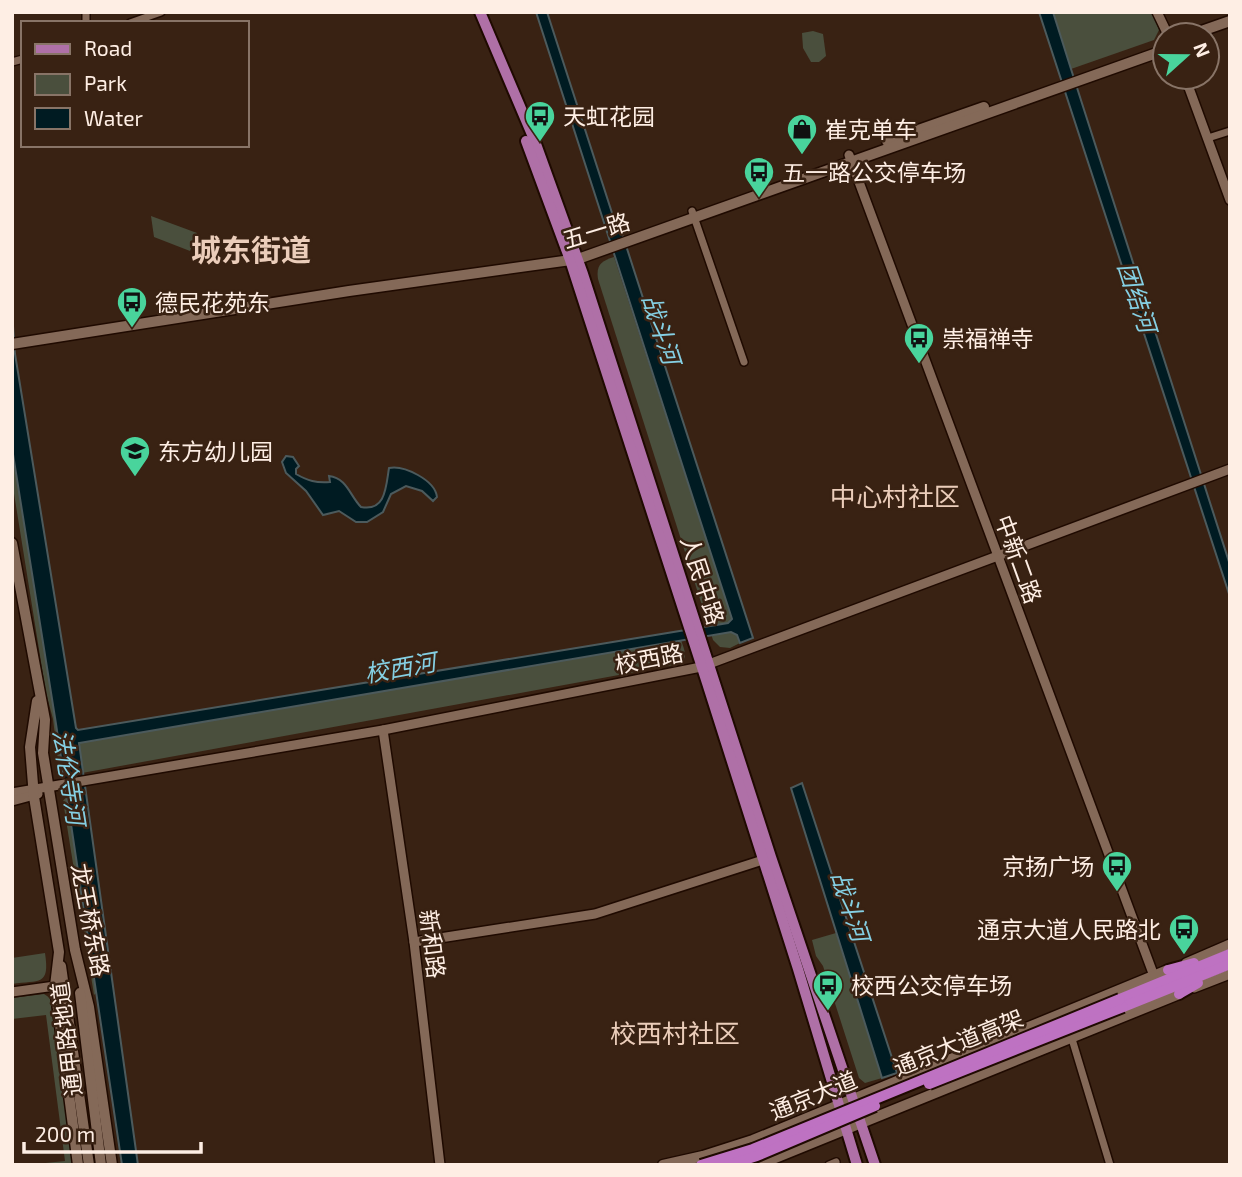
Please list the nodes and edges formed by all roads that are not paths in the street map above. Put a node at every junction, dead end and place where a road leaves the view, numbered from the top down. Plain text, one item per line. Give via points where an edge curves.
1 (160, 12) edge
2 (472, 12) edge
3 (480, 12) edge
4 (135, 21) edge
5 (1151, 49) edge
6 (1151, 54) edge
7 (1077, 78) junction
8 (1190, 91) edge
9 (1230, 131) edge
10 (1208, 138) junction
11 (849, 158) junction
12 (1230, 200) edge
13 (692, 211) junction
14 (624, 239) junction
15 (573, 256) junction
16 (14, 341) edge
17 (744, 362) dead end
18 (1230, 469) edge
19 (12, 543) edge
20 (996, 555) junction
21 (705, 666) junction
22 (36, 682) junction
23 (383, 730) junction
24 (49, 788) junction
25 (12, 793) edge
26 (34, 793) junction
27 (12, 801) edge
28 (767, 859) junction
29 (414, 942) junction
30 (1230, 944) edge
31 (75, 950) junction
32 (59, 952) junction
33 (1230, 953) edge
34 (1230, 965) edge
35 (1168, 970) junction
36 (1230, 974) edge
37 (1153, 976) junction
38 (55, 986) junction
39 (12, 992) edge
40 (1179, 994) junction
41 (1122, 1003) junction
42 (1072, 1039) junction
43 (852, 1100) junction
44 (840, 1105) junction
45 (860, 1123) junction
46 (789, 1126) junction
47 (846, 1129) junction
48 (798, 1149) junction
49 (78, 1165) edge
50 (89, 1165) edge
51 (101, 1165) edge
52 (112, 1165) edge
53 (440, 1165) edge
54 (663, 1165) edge
55 (701, 1165) edge
56 (728, 1165) edge
57 (758, 1165) edge
58 (857, 1165) edge
59 (875, 1165) edge
60 (1110, 1165) edge

1 - 4 street
2 - 15 main road, 人民中路
3 - 15 main road, 人民中路 via 536,144
5 - 7 main road, 五一路
6 - 7 main road, 五一路
7 - 11 main road, 五一路
8 - 10 street
9 - 10 street
10 - 12 street
11 - 13 main road, 五一路
11 - 14 main road, 五一路
11 - 20 street, 中新二路
13 - 14 main road, 五一路
13 - 17 street
14 - 15 main road, 五一路
15 - 16 main road, 五一路
15 - 21 main road, 人民中路
18 - 20 street, 校西路
19 - 22 main road, 龙王桥东路
20 - 21 street, 校西路
20 - 37 street, 中新二路
21 - 23 street, 校西路
21 - 28 main road, 人民中路
22 - 24 main road, 龙王桥东路 via 45,720 43,753
22 - 26 main road, 龙王桥东路 via 38,705 30,747
23 - 24 street, 校西路
23 - 29 street, 新和路
24 - 26 street, 校西路
24 - 31 main road, 龙王桥东路
25 - 26 street, 校西路
26 - 27 street, 校西路
26 - 32 main road, 龙王桥东路
28 - 29 street via 595,914
28 - 43 main road, 人民中路
28 - 44 main road, 人民中路
29 - 53 street, 新和路
30 - 35 street
31 - 51 main road, 通甲路地道
31 - 52 main road, 龙王桥东路 via 89,1007
32 - 38 main road, 龙王桥东路
32 - 50 main road, 通甲路地道
33 - 35 highway
33 - 41 highway, 通京大道高架
34 - 40 highway
34 - 41 highway, 通京大道高架
35 - 37 main road, 通京大道
36 - 40 street
37 - 43 main road, 通京大道
38 - 39 street
38 - 49 main road, 龙王桥东路
40 - 42 main road, 通京大道
41 - 55 highway, 通京大道高架, bridge via 753,1149
41 - 56 highway, 通京大道高架, bridge
42 - 45 main road, 通京大道
42 - 60 street
43 - 44 main road, 通京大道
43 - 45 main road, 人民中路
44 - 46 main road, 通京大道
44 - 47 main road, 人民中路
45 - 47 main road, 通京大道
45 - 59 main road, 人民中路
46 - 48 main road via 803,1132
46 - 54 main road, 通京大道
47 - 48 main road, 通京大道
47 - 58 main road, 人民中路
48 - 57 main road, 通京大道

